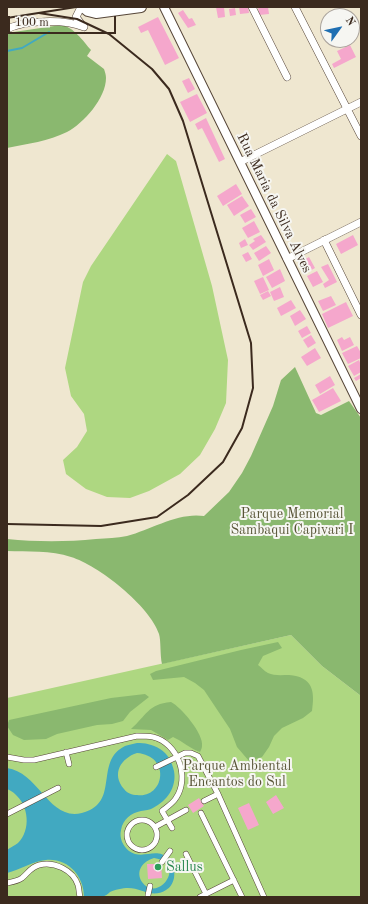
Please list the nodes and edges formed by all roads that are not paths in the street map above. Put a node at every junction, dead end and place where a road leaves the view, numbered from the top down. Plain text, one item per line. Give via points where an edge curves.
1 (82, 7) edge
2 (141, 7) edge
3 (164, 7) edge
4 (252, 7) edge
5 (295, 7) edge
6 (7, 29) edge
7 (287, 77) dead end
8 (361, 102) edge
9 (347, 109) junction
10 (361, 136) edge
11 (240, 162) junction
12 (361, 222) edge
13 (324, 240) junction
14 (287, 259) junction
15 (361, 315) edge
16 (361, 409) edge
17 (66, 752) junction
18 (7, 757) edge
19 (175, 758) junction
20 (69, 764) dead end
21 (156, 767) dead end
22 (58, 788) dead end
23 (218, 794) junction
24 (204, 801) dead end
25 (186, 810) dead end
26 (201, 813) dead end
27 (7, 814) edge
28 (168, 821) junction
29 (155, 828) junction
30 (172, 828) dead end
31 (168, 853) dead end
32 (186, 854) dead end
33 (162, 862) dead end
34 (234, 880) junction
35 (7, 883) edge
36 (149, 887) dead end
37 (148, 894) dead end
38 (206, 894) junction
39 (80, 897) edge
40 (200, 897) edge
41 (242, 897) edge
42 (264, 897) edge

1 - 2 main road via 96,13
1 - 6 street via 76,17 84,27 61,21 39,22
3 - 11 street, Rua Maria da Silva Alves
4 - 7 street
5 - 9 street
8 - 9 street
9 - 10 street
9 - 11 street
11 - 14 street, Rua Maria da Silva Alves
12 - 13 street
13 - 14 street
13 - 15 street
14 - 16 street, Rua Maria da Silva Alves
17 - 18 street via 34,760
17 - 19 street via 137,736 153,737 167,746
17 - 20 street
19 - 21 street
19 - 23 street via 191,753 198,756
19 - 28 street via 181,777 180,790 176,799 162,810
22 - 27 street
23 - 24 street
23 - 42 street
25 - 28 street
26 - 34 street
28 - 29 street
28 - 30 street
29 - 29 street via 156,839 149,848 138,849 129,842 128,830 135,822 146,820
31 - 33 street
32 - 38 street via 197,870
34 - 38 street
34 - 41 street
35 - 39 street via 21,878 29,870 40,865 51,864 62,867 71,874
36 - 37 street
38 - 40 street

